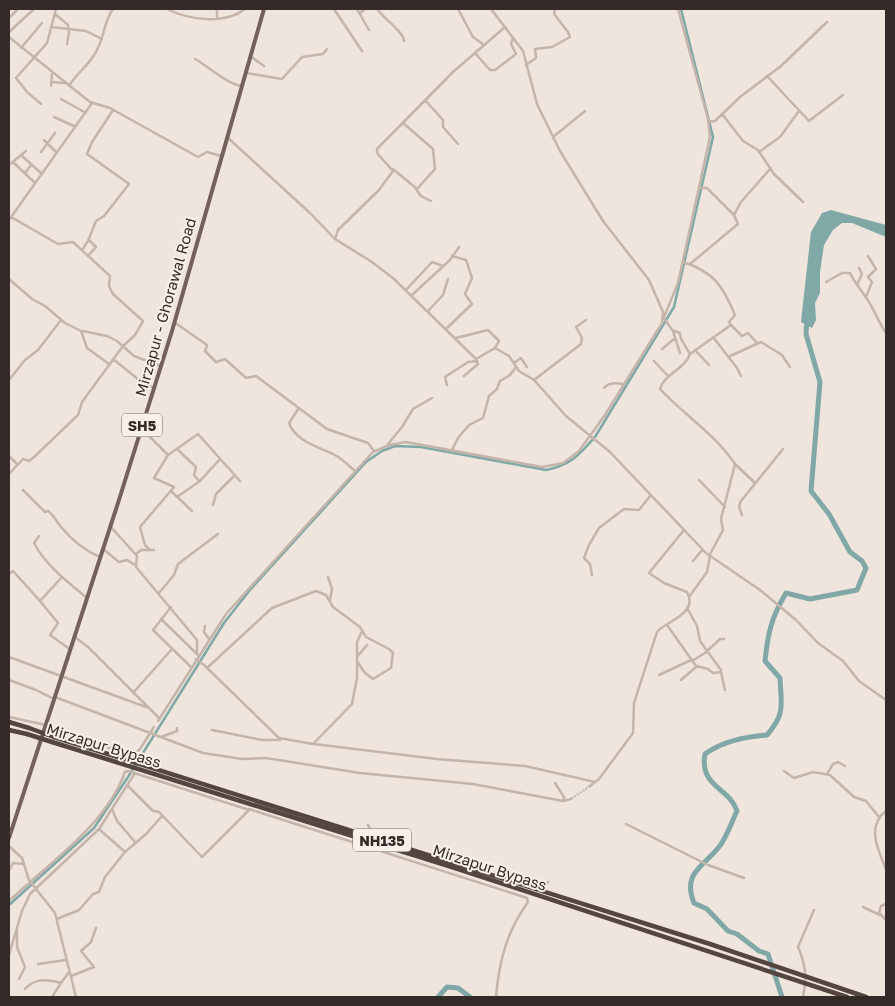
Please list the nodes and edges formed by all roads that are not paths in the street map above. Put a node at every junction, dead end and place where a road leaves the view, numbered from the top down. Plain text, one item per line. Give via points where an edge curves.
1 (18, 9) edge
2 (34, 9) edge
3 (56, 9) edge
4 (113, 9) edge
5 (167, 9) edge
6 (218, 9) edge
7 (245, 9) edge
8 (264, 9) edge
9 (334, 9) edge
10 (357, 9) edge
11 (365, 9) edge
12 (377, 9) edge
13 (458, 9) edge
14 (491, 9) edge
15 (556, 9) edge
16 (678, 9) edge
17 (360, 13) junction
18 (55, 14) junction
19 (217, 17) junction
20 (9, 18) edge
21 (828, 22) dead end
22 (42, 24) dead end
23 (51, 27) junction
24 (505, 27) junction
25 (69, 28) junction
26 (369, 30) dead end
27 (9, 32) edge
28 (9, 38) edge
29 (513, 38) junction
30 (103, 39) junction
31 (404, 41) dead end
32 (67, 44) dead end
33 (484, 45) junction
34 (21, 48) junction
35 (327, 49) dead end
36 (362, 51) dead end
37 (475, 53) junction
38 (250, 56) junction
39 (34, 59) junction
40 (195, 59) dead end
41 (526, 65) junction
42 (264, 66) dead end
43 (246, 73) junction
44 (52, 74) junction
45 (767, 76) junction
46 (52, 82) junction
47 (65, 83) junction
48 (50, 86) dead end
49 (69, 86) junction
50 (242, 86) junction
51 (843, 95) dead end
52 (61, 100) dead end
53 (425, 100) junction
54 (92, 103) junction
55 (41, 104) dead end
56 (114, 110) junction
57 (585, 111) dead end
58 (800, 111) junction
59 (86, 112) junction
60 (722, 114) junction
61 (54, 116) dead end
62 (709, 122) junction
63 (403, 123) junction
64 (74, 126) junction
65 (55, 133) dead end
66 (227, 137) junction
67 (553, 137) junction
68 (44, 140) dead end
69 (48, 144) junction
70 (458, 144) dead end
71 (26, 151) dead end
72 (42, 152) dead end
73 (759, 152) junction
74 (57, 154) junction
75 (21, 155) junction
76 (221, 156) junction
77 (14, 162) junction
78 (9, 165) edge
79 (31, 165) junction
80 (771, 168) junction
81 (394, 169) junction
82 (25, 173) junction
83 (42, 174) junction
84 (35, 183) junction
85 (415, 188) junction
86 (701, 188) junction
87 (430, 201) dead end
88 (803, 202) dead end
89 (9, 213) edge
90 (734, 215) junction
91 (11, 217) edge
92 (335, 239) junction
93 (89, 240) junction
94 (459, 247) dead end
95 (82, 250) junction
96 (88, 256) junction
97 (452, 256) junction
98 (868, 256) dead end
99 (684, 262) junction
100 (689, 264) junction
101 (443, 266) junction
102 (859, 268) dead end
103 (9, 279) edge
104 (448, 279) dead end
105 (826, 282) dead end
106 (857, 286) junction
107 (406, 290) junction
108 (412, 296) junction
109 (866, 297) junction
110 (428, 311) junction
111 (665, 319) junction
112 (61, 320) junction
113 (586, 320) dead end
114 (174, 322) junction
115 (731, 325) junction
116 (446, 329) junction
117 (82, 331) junction
118 (673, 331) junction
119 (886, 332) edge
120 (713, 337) junction
121 (455, 339) junction
122 (674, 339) junction
123 (756, 343) junction
124 (123, 346) junction
125 (495, 348) junction
126 (662, 349) dead end
127 (696, 350) junction
128 (680, 353) dead end
129 (690, 354) junction
130 (728, 357) junction
131 (113, 359) junction
132 (477, 360) junction
133 (654, 361) dead end
134 (109, 364) junction
135 (514, 364) junction
136 (709, 365) dead end
137 (161, 366) junction
138 (527, 366) dead end
139 (516, 367) junction
140 (790, 367) dead end
141 (464, 376) dead end
142 (668, 376) junction
143 (740, 376) dead end
144 (9, 380) edge
145 (534, 380) junction
146 (624, 384) junction
147 (447, 386) dead end
148 (154, 388) junction
149 (604, 388) dead end
150 (432, 398) dead end
151 (299, 408) junction
152 (142, 429) junction
153 (593, 436) junction
154 (387, 445) junction
155 (177, 449) junction
156 (783, 449) dead end
157 (452, 450) junction
158 (375, 451) junction
159 (168, 455) junction
160 (9, 456) edge
161 (220, 458) junction
162 (17, 464) junction
163 (735, 464) junction
164 (354, 471) junction
165 (9, 474) edge
166 (235, 475) junction
167 (699, 480) dead end
168 (199, 481) junction
169 (240, 481) dead end
170 (755, 483) junction
171 (23, 490) dead end
172 (171, 491) junction
173 (650, 496) junction
174 (177, 498) junction
175 (213, 505) dead end
176 (725, 507) junction
177 (192, 511) dead end
178 (742, 515) dead end
179 (110, 526) junction
180 (684, 530) junction
181 (218, 534) dead end
182 (40, 536) dead end
183 (103, 549) junction
184 (150, 549) junction
185 (154, 550) dead end
186 (702, 550) junction
187 (136, 554) junction
188 (709, 556) junction
189 (100, 557) junction
190 (693, 561) dead end
191 (135, 565) junction
192 (9, 574) edge
193 (592, 575) dead end
194 (62, 577) junction
195 (328, 577) dead end
196 (159, 593) junction
197 (690, 597) junction
198 (88, 598) junction
199 (330, 600) junction
200 (40, 601) junction
201 (171, 607) junction
202 (687, 608) junction
203 (161, 619) junction
204 (667, 625) junction
205 (205, 626) dead end
206 (362, 631) junction
207 (75, 637) junction
208 (209, 639) junction
209 (724, 640) dead end
210 (367, 645) dead end
211 (172, 648) junction
212 (70, 650) junction
213 (707, 650) junction
214 (198, 655) junction
215 (9, 657) edge
216 (357, 659) junction
217 (197, 660) junction
218 (692, 660) junction
219 (191, 666) junction
220 (697, 666) junction
221 (207, 668) junction
222 (721, 671) junction
223 (62, 675) junction
224 (659, 675) dead end
225 (9, 680) edge
226 (681, 680) dead end
227 (725, 690) dead end
228 (133, 693) junction
229 (55, 698) junction
230 (886, 700) edge
231 (146, 707) junction
232 (9, 717) edge
233 (9, 722) edge
234 (46, 725) junction
235 (154, 727) dead end
236 (177, 728) dead end
237 (9, 730) edge
238 (212, 730) dead end
239 (154, 735) junction
240 (281, 740) junction
241 (314, 744) junction
242 (845, 766) dead end
243 (784, 771) dead end
244 (134, 772) junction
245 (827, 774) junction
246 (596, 782) junction
247 (555, 784) dead end
248 (127, 785) junction
249 (590, 786) tunnel mouth
250 (571, 799) tunnel mouth
251 (563, 801) junction
252 (112, 809) junction
253 (249, 809) junction
254 (886, 811) edge
255 (162, 816) junction
256 (879, 816) junction
257 (626, 824) dead end
258 (368, 825) dead end
259 (99, 829) junction
260 (9, 837) edge
261 (371, 840) junction
262 (135, 842) junction
263 (9, 846) edge
264 (125, 852) junction
265 (24, 864) junction
266 (10, 869) edge
267 (886, 869) edge
268 (744, 878) dead end
269 (548, 882) dead end
270 (32, 885) junction
271 (541, 890) junction
272 (536, 895) junction
273 (9, 901) edge
274 (528, 902) junction
275 (886, 904) edge
276 (863, 907) dead end
277 (814, 910) dead end
278 (880, 916) junction
279 (57, 919) junction
280 (886, 920) edge
281 (96, 928) dead end
282 (17, 929) junction
283 (9, 954) edge
284 (67, 960) junction
285 (38, 964) dead end
286 (70, 971) junction
287 (71, 976) junction
288 (806, 976) junction
289 (19, 979) dead end
290 (62, 982) junction
291 (806, 983) junction
292 (25, 989) dead end
293 (52, 997) edge
294 (76, 997) edge
295 (496, 997) edge
296 (803, 997) edge
297 (847, 997) edge
298 (866, 997) edge

1 - 20 street
2 - 27 street
3 - 18 street
4 - 30 street via 106,17
5 - 19 street via 185,17
6 - 19 street
7 - 19 street via 236,15
8 - 38 main road, Mirzapur - Ghorawal Road / SH5
9 - 36 street
10 - 17 street
11 - 17 street
12 - 31 street via 402,33
13 - 33 street via 473,37
14 - 24 street
15 - 41 street via 554,14 570,37 552,46 535,49 536,58
16 - 62 street
17 - 26 street
18 - 23 street
18 - 25 street via 66,21
21 - 45 street
22 - 34 street
23 - 25 street
23 - 39 street via 47,43
24 - 29 street
24 - 33 street
25 - 30 street
25 - 32 street
28 - 34 street
29 - 37 street via 511,44 516,54 495,70 491,70
29 - 41 street via 524,54
30 - 49 street via 94,57
33 - 37 street
34 - 39 street
35 - 43 street via 323,54 302,57 282,79
37 - 53 street
38 - 42 street
38 - 43 main road, Mirzapur - Ghorawal Road / SH5
39 - 44 street
39 - 55 street via 16,80
40 - 50 street via 232,84
41 - 67 street via 537,104
43 - 50 main road, Mirzapur - Ghorawal Road / SH5
44 - 46 street
44 - 47 street
45 - 58 street
45 - 60 street
46 - 47 street
46 - 48 street
47 - 49 street
49 - 54 street
50 - 66 main road, Mirzapur - Ghorawal Road / SH5
51 - 58 street via 810,121
52 - 59 street
53 - 63 street
53 - 70 street
54 - 56 street
54 - 59 street
56 - 76 street via 198,157 207,152
56 - 93 street via 87,154 129,184 104,216 96,221
57 - 67 street
58 - 73 street via 780,137
59 - 64 street
60 - 62 street
60 - 73 street via 746,144
61 - 64 street
62 - 86 street via 710,145
63 - 81 street via 376,151
63 - 85 street via 434,151 435,169
64 - 74 street
65 - 69 street
66 - 76 main road, Mirzapur - Ghorawal Road / SH5
66 - 92 street
67 - 111 street via 603,220 645,272
68 - 69 street
69 - 72 street
69 - 74 street
71 - 75 street
73 - 80 street
74 - 83 street
75 - 77 street
75 - 79 street
76 - 114 main road, Mirzapur - Ghorawal Road / SH5
77 - 78 street
77 - 82 street
79 - 82 street
79 - 83 street
80 - 88 street
80 - 90 street
81 - 85 street
81 - 92 street via 379,190 338,230
82 - 84 street
83 - 84 street
84 - 91 street
85 - 87 street
86 - 90 street via 707,188
86 - 99 street
89 - 91 street
90 - 100 street via 736,227
91 - 95 street via 58,244 72,242
92 - 107 street via 372,262
93 - 95 street
93 - 96 street via 96,247
94 - 97 street
95 - 96 street
96 - 124 street via 110,276 109,286 113,294 143,321
97 - 101 street
97 - 116 street via 466,260 472,278 465,294 472,304
98 - 109 street via 876,269 868,277 872,282
99 - 100 street
99 - 111 street
100 - 115 street via 711,274 720,284 735,313
101 - 107 street via 432,262
101 - 108 street
102 - 106 street via 862,274
103 - 112 street
104 - 110 street via 443,295
105 - 106 street via 842,273 850,274
106 - 109 street
107 - 108 street
108 - 110 street
109 - 119 street
110 - 116 street
111 - 118 street
111 - 146 street
112 - 117 street
112 - 144 street
113 - 145 street via 576,327 582,344
114 - 137 main road, Mirzapur - Ghorawal Road / SH5
114 - 151 street via 206,345 205,352 216,362 225,360 246,378 256,376
115 - 120 street
115 - 123 street via 742,336 748,334
116 - 121 street
117 - 124 street via 107,336
117 - 134 street via 87,348
118 - 122 street
118 - 129 street via 680,333
120 - 127 street
120 - 130 street
121 - 125 street via 488,330 499,341
121 - 132 street
122 - 126 street
122 - 128 street
123 - 130 street
123 - 140 street via 762,343 782,355
124 - 131 street
124 - 137 street via 134,356
125 - 132 street
125 - 135 street
127 - 129 street
127 - 136 street
129 - 142 street
130 - 143 street
131 - 134 street
131 - 148 street
132 - 141 street via 478,364
132 - 147 street via 445,377
133 - 142 street
134 - 162 street via 80,405 78,414 34,458 29,461 23,459
135 - 138 street via 521,358
135 - 139 street
137 - 148 main road, Mirzapur - Ghorawal Road / SH5
139 - 145 street
139 - 157 street via 488,396 483,418 469,425
142 - 163 street via 660,389 712,435
145 - 153 street via 566,416
146 - 149 street via 614,383
146 - 153 street
148 - 152 main road, Mirzapur - Ghorawal Road / SH5
150 - 154 street via 413,409
151 - 158 street via 331,430 368,443
151 - 164 street via 289,421 293,431 318,450 338,457
152 - 159 street
152 - 179 main road, Mirzapur - Ghorawal Road / SH5
153 - 157 street via 576,455 548,467
153 - 173 street
154 - 157 street via 406,442
154 - 158 street
155 - 159 street
155 - 161 street via 197,433
155 - 168 street via 196,468 194,475
156 - 170 street
158 - 164 street
159 - 172 street via 154,478 174,486
160 - 162 street
161 - 166 street
161 - 168 street
162 - 165 street
163 - 170 street
163 - 176 street
164 - 208 street via 247,588
166 - 169 street
166 - 175 street via 216,494
167 - 176 street
168 - 174 street
170 - 178 street via 740,502
171 - 189 street via 45,512 52,514 80,546
172 - 174 street
172 - 184 street via 140,526
173 - 180 street
173 - 193 street via 639,510 624,509 597,532 584,558 590,564
174 - 177 street
176 - 188 street via 720,522 723,530
179 - 183 main road, Mirzapur - Ghorawal Road / SH5
179 - 187 street
180 - 186 street
180 - 197 street via 649,573 687,592
181 - 196 street via 178,564 174,575
182 - 194 street via 34,541 37,548
183 - 189 main road, Mirzapur - Ghorawal Road / SH5
183 - 191 street via 119,562 127,560
184 - 185 street
184 - 187 street
186 - 188 street
186 - 190 street
187 - 191 street
188 - 197 street via 707,572
188 - 230 street via 757,587 842,661 859,681
189 - 198 main road, Mirzapur - Ghorawal Road / SH5
191 - 196 street
192 - 200 street via 13,571
194 - 198 street
194 - 200 street
195 - 199 street via 332,589
196 - 201 street
197 - 202 street
198 - 207 main road, Mirzapur - Ghorawal Road / SH5
199 - 206 street
199 - 221 street via 316,591 275,606
200 - 212 street via 58,623 50,635
201 - 203 street
201 - 214 street via 197,640
202 - 204 street via 682,616
202 - 213 street
203 - 211 street via 153,630
203 - 214 street
204 - 218 street
204 - 246 street via 657,632 641,677 631,737
205 - 208 street via 204,632
206 - 216 street via 357,642
206 - 216 street via 368,639 391,650 394,662 390,671 373,679 364,672
207 - 212 main road, Mirzapur - Ghorawal Road / SH5
207 - 228 street
208 - 214 street
209 - 213 street via 720,638
210 - 216 street
211 - 219 street
211 - 228 street
212 - 223 main road, Mirzapur - Ghorawal Road / SH5
213 - 218 street
213 - 222 street
214 - 217 street
215 - 223 street
216 - 241 street via 358,678 352,704
217 - 219 street
217 - 221 street
218 - 220 street
218 - 224 street
219 - 231 street via 158,720
220 - 222 street via 712,673
220 - 226 street
221 - 240 street
222 - 227 street
223 - 229 main road, Mirzapur - Ghorawal Road / SH5
223 - 231 street
225 - 229 street
228 - 231 street
229 - 234 main road, Mirzapur - Ghorawal Road / SH5
229 - 239 street
232 - 234 street
233 - 261 highway, Mirzapur Bypass / NH135, bridge
234 - 239 street via 132,756
234 - 260 main road, Mirzapur - Ghorawal Road / SH5
235 - 239 street
236 - 239 street via 177,731
237 - 261 highway, Mirzapur Bypass / NH135, bridge
238 - 240 street via 262,740
239 - 251 street via 194,750 233,758 266,758 464,783
240 - 241 street
241 - 246 street via 525,766
242 - 245 street via 838,762 833,764
243 - 245 street via 794,778 813,772
244 - 248 street
244 - 253 street
244 - 270 street via 125,772 101,813
245 - 256 street via 836,778 856,798 866,801
246 - 249 street
247 - 251 street via 564,796
248 - 252 street
248 - 255 street
250 - 251 street
252 - 259 street
252 - 262 street via 117,821
253 - 255 street via 203,857
253 - 274 street via 514,893 527,898
254 - 256 street
255 - 262 street via 143,838
256 - 267 street via 874,829
257 - 268 street via 708,865
258 - 261 street
259 - 264 street
259 - 270 street
261 - 271 highway, Mirzapur Bypass / NH135
261 - 272 highway, Mirzapur Bypass / NH135
262 - 264 street
263 - 265 street
264 - 279 street via 105,877 99,892 93,894 79,910
265 - 266 street via 12,863
265 - 270 street
269 - 271 street
270 - 273 street
270 - 279 street
270 - 282 street
271 - 272 street
271 - 288 highway, Mirzapur Bypass / NH135
272 - 274 street
272 - 291 highway, Mirzapur Bypass / NH135
274 - 295 street via 506,940
275 - 278 street via 880,908
276 - 278 street
277 - 288 street via 798,947 805,962
278 - 280 street
279 - 284 street
281 - 287 street via 91,942 81,951 94,967
282 - 283 street
282 - 289 street via 17,947 24,968
284 - 285 street
284 - 286 street
286 - 287 street
286 - 290 street
287 - 294 street
288 - 291 street
288 - 298 highway, Mirzapur Bypass / NH135
290 - 292 street via 44,979
290 - 293 street
291 - 296 street
291 - 297 highway, Mirzapur Bypass / NH135

